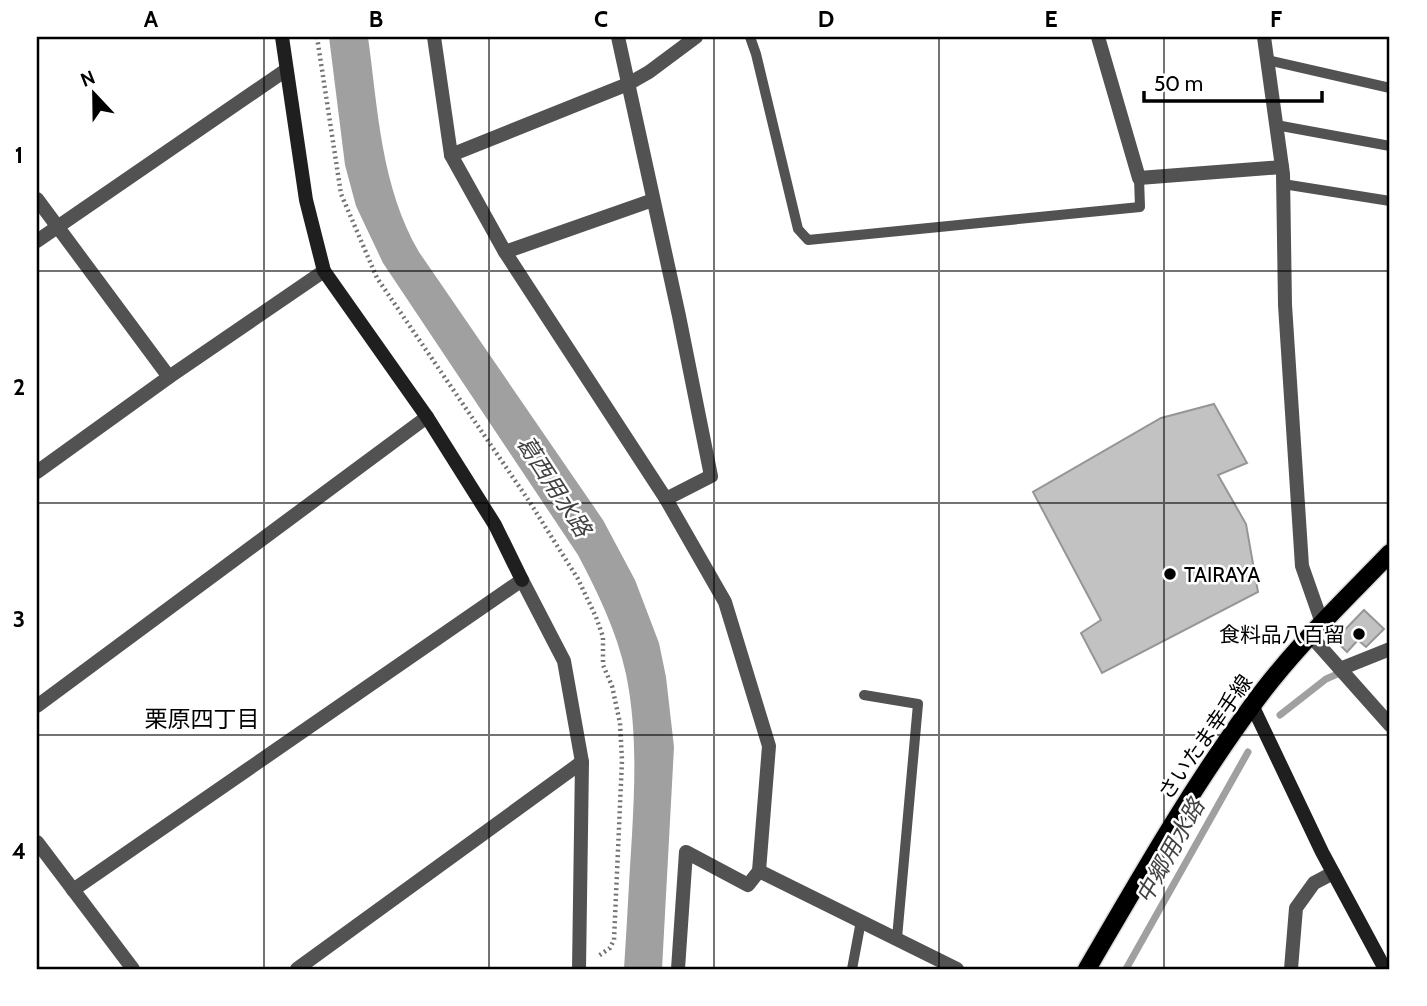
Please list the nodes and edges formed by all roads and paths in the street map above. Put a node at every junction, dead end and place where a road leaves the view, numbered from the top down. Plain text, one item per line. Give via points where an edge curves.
1 (282, 37) edge
2 (434, 37) edge
3 (618, 37) edge
4 (696, 37) edge
5 (750, 37) edge
6 (1098, 37) edge
7 (1264, 37) edge
8 (1267, 60) junction
9 (286, 70) junction
10 (628, 84) junction
11 (1390, 88) edge
12 (1276, 125) junction
13 (1390, 146) edge
14 (452, 155) junction
15 (1282, 167) junction
16 (1139, 178) junction
17 (1283, 184) junction
18 (37, 199) edge
19 (653, 200) junction
20 (1390, 201) edge
21 (57, 226) junction
22 (37, 242) edge
23 (505, 252) junction
24 (324, 271) junction
25 (169, 377) junction
26 (427, 417) junction
27 (37, 472) edge
28 (666, 499) junction
29 (1390, 553) edge
30 (522, 580) junction
31 (1316, 629) junction
32 (1390, 649) edge
33 (1340, 669) junction
34 (864, 695) dead end
35 (1252, 705) junction
36 (37, 706) edge
37 (1390, 725) edge
38 (582, 762) junction
39 (37, 842) edge
40 (759, 871) junction
41 (1333, 873) junction
42 (73, 890) junction
43 (861, 921) junction
44 (897, 938) junction
45 (133, 969) edge
46 (297, 969) edge
47 (579, 969) edge
48 (678, 969) edge
49 (852, 969) edge
50 (957, 969) edge
51 (1087, 969) edge
52 (1290, 969) edge
53 (1385, 969) edge

1 - 9 street
2 - 14 street
3 - 10 street
4 - 10 street
5 - 16 lane via 799,229 808,240 1140,207
6 - 16 street
7 - 8 street
8 - 11 lane
8 - 12 street
9 - 21 street
9 - 24 street via 306,200
10 - 14 street
10 - 19 street
12 - 13 lane
12 - 15 street
14 - 23 street
15 - 16 street
15 - 17 street
17 - 20 lane
17 - 31 street via 1302,566
18 - 21 street
19 - 23 street
19 - 28 street via 712,476
21 - 22 street
21 - 25 street
23 - 28 street
24 - 25 street
24 - 26 street
25 - 27 street
26 - 30 street via 495,525
26 - 36 street
28 - 40 street via 725,602 769,746
29 - 31 main road, さいたま幸手線
30 - 38 street via 564,660
30 - 42 street
31 - 33 street
31 - 35 main road, さいたま幸手線
32 - 33 street
33 - 37 street
34 - 44 lane via 918,704
35 - 41 street
35 - 51 main road, さいたま幸手線 via 1175,819
38 - 46 street
38 - 47 street
39 - 42 street
40 - 43 street
40 - 48 street via 748,885 686,852
41 - 52 street via 1314,883 1296,908
41 - 53 street
42 - 45 street
43 - 44 street
43 - 49 lane
44 - 50 street

